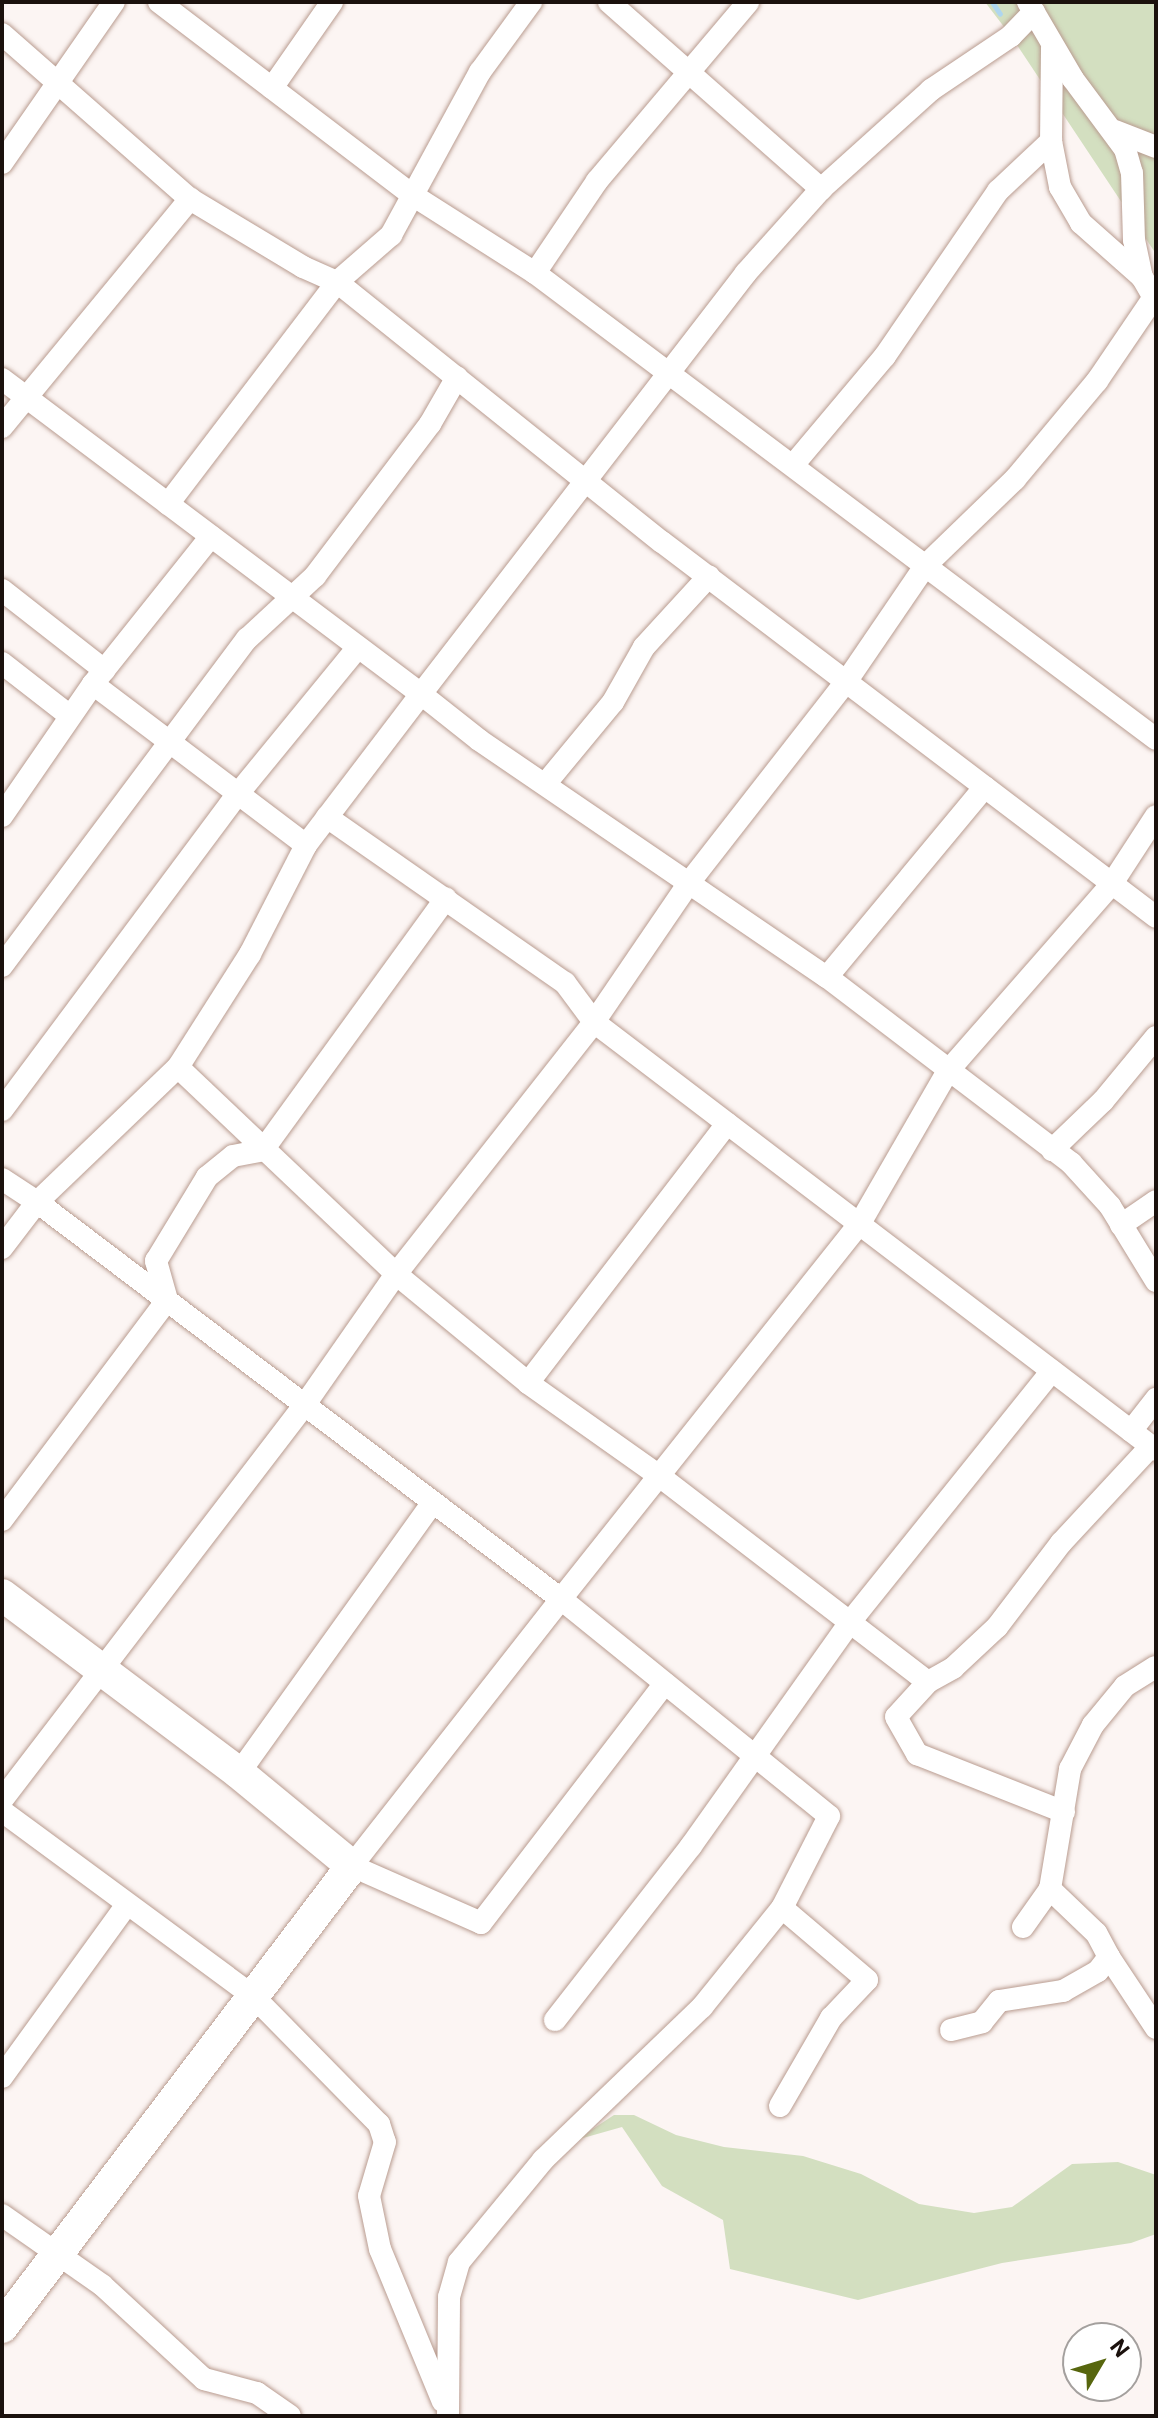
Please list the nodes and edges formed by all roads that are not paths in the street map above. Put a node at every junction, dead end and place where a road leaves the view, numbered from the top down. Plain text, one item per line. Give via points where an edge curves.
1 (114, 2) edge
2 (159, 2) edge
3 (332, 2) edge
4 (531, 2) edge
5 (609, 2) edge
6 (748, 2) edge
7 (1031, 7) edge
8 (2, 34) edge
9 (1052, 43) junction
10 (685, 74) junction
11 (59, 83) junction
12 (272, 88) junction
13 (1115, 131) junction
14 (1051, 141) junction
15 (1156, 147) edge
16 (2, 163) edge
17 (821, 189) junction
18 (414, 196) junction
19 (190, 199) junction
20 (535, 273) junction
21 (1142, 277) junction
22 (337, 282) junction
23 (1155, 299) edge
24 (668, 372) junction
25 (457, 377) junction
26 (2, 379) edge
27 (27, 399) junction
28 (2, 427) edge
29 (794, 464) junction
30 (586, 480) junction
31 (168, 504) junction
32 (211, 536) junction
33 (925, 566) junction
34 (709, 576) junction
35 (2, 590) edge
36 (293, 598) junction
37 (358, 647) junction
38 (2, 663) edge
39 (99, 677) junction
40 (846, 682) junction
41 (421, 694) junction
42 (70, 716) junction
43 (1156, 739) edge
44 (169, 740) junction
45 (546, 783) junction
46 (985, 787) junction
47 (237, 795) junction
48 (2, 816) edge
49 (1156, 816) edge
50 (327, 817) junction
51 (306, 845) junction
52 (688, 884) junction
53 (1111, 885) junction
54 (446, 898) junction
55 (1156, 917) edge
56 (2, 966) edge
57 (827, 977) junction
58 (594, 1022) junction
59 (1156, 1037) edge
60 (178, 1067) junction
61 (948, 1071) junction
62 (2, 1110) edge
63 (727, 1124) junction
64 (263, 1150) junction
65 (1052, 1150) junction
66 (2, 1179) edge
67 (1156, 1201) edge
68 (37, 1202) junction
69 (859, 1225) junction
70 (1121, 1225) junction
71 (2, 1248) edge
72 (396, 1274) junction
73 (1156, 1281) edge
74 (167, 1300) junction
75 (1052, 1371) junction
76 (528, 1383) junction
77 (1156, 1399) edge
78 (306, 1403) junction
79 (1131, 1431) junction
80 (1154, 1448) edge
81 (662, 1478) junction
82 (432, 1503) junction
83 (2, 1520) edge
84 (2, 1595) edge
85 (561, 1599) junction
86 (850, 1622) junction
87 (1156, 1667) edge
88 (102, 1670) junction
89 (928, 1682) junction
90 (665, 1683) junction
91 (755, 1752) junction
92 (239, 1773) junction
93 (2, 1800) edge
94 (2, 1811) edge
95 (1064, 1812) junction
96 (352, 1866) junction
97 (1050, 1889) junction
98 (126, 1906) junction
99 (782, 1908) junction
100 (1023, 1927) dead end
101 (1109, 1957) junction
102 (253, 1996) junction
103 (555, 2020) dead end
104 (1156, 2028) edge
105 (951, 2030) dead end
106 (2, 2077) edge
107 (780, 2106) dead end
108 (2, 2215) edge
109 (60, 2256) junction
110 (2, 2327) edge
111 (448, 2414) edge
112 (290, 2416) edge

1 - 11 street
2 - 12 street
3 - 12 street
4 - 18 street via 480,72
5 - 10 street
6 - 10 street
7 - 9 street
7 - 17 street via 1011,36 931,90
8 - 11 street
9 - 13 street
9 - 14 street
10 - 17 street
10 - 20 street via 597,181
11 - 16 street
11 - 19 street
12 - 18 street
13 - 15 street
13 - 21 street via 1132,173 1134,240
14 - 21 street via 1060,187 1081,223
14 - 29 street via 1015,170 885,356
17 - 24 street
18 - 20 street
18 - 22 street via 391,235
19 - 22 street
19 - 27 street
20 - 24 street
21 - 23 street
22 - 25 street
22 - 31 street
23 - 33 street via 1097,381 1015,479
24 - 29 street
24 - 30 street
25 - 30 street
25 - 36 street via 430,424
26 - 27 street
27 - 28 street
27 - 31 street
29 - 33 street
30 - 34 street
30 - 41 street
31 - 32 street
32 - 36 street
32 - 39 street
33 - 40 street
33 - 43 street
34 - 40 street
34 - 45 street via 644,647 613,702
35 - 39 street
36 - 37 street
36 - 44 street via 247,639
37 - 41 street
37 - 47 street
38 - 42 street
39 - 42 street
39 - 44 street
40 - 46 street
40 - 52 street
41 - 45 street
41 - 50 street
42 - 48 street
44 - 47 street
44 - 56 street
45 - 52 street
46 - 53 street
46 - 57 street
47 - 51 street
47 - 62 street
49 - 53 street
50 - 51 street
50 - 54 street
51 - 60 street via 250,954
52 - 57 street
52 - 58 street
53 - 55 street
53 - 61 street
54 - 58 street via 565,983
54 - 64 street
57 - 61 street
58 - 63 street
58 - 72 street
59 - 65 street via 1103,1101
60 - 64 street
60 - 68 street
61 - 65 street
61 - 69 street
63 - 69 street
63 - 76 street
64 - 72 street
64 - 74 street via 233,1156 207,1177 168,1236 156,1261
65 - 70 street via 1071,1163
66 - 68 street
67 - 70 street
68 - 71 street
68 - 74 street
69 - 75 street
69 - 81 street
70 - 73 street
72 - 76 street
72 - 78 street
74 - 78 street
74 - 83 street
75 - 79 street
75 - 86 street
76 - 81 street
77 - 79 street
78 - 82 street
78 - 88 street
79 - 80 street
80 - 89 street via 1061,1543 997,1627 953,1668
81 - 85 street
81 - 86 street
82 - 85 street
82 - 92 street
84 - 88 street
85 - 90 street
85 - 96 street
86 - 89 street
86 - 91 street
87 - 95 street via 1125,1686 1093,1725 1070,1769
88 - 92 street
88 - 93 street
89 - 95 street via 896,1717 917,1754
90 - 91 street
90 - 96 street via 481,1923
91 - 99 street via 829,1816
91 - 103 street via 691,1846
92 - 96 street
94 - 98 street
95 - 97 street
96 - 102 street
97 - 100 street
97 - 101 street via 1096,1933
98 - 102 street
98 - 106 street
99 - 107 street via 867,1980 831,2018
99 - 111 street via 702,2007 543,2160 459,2262 449,2297
101 - 104 street
101 - 105 street via 1098,1971 1063,1991 999,2001 982,2022
102 - 109 street
102 - 111 street via 379,2124 385,2142 369,2196 380,2249
108 - 109 street
109 - 110 street
109 - 112 street via 102,2285 204,2379 257,2393

